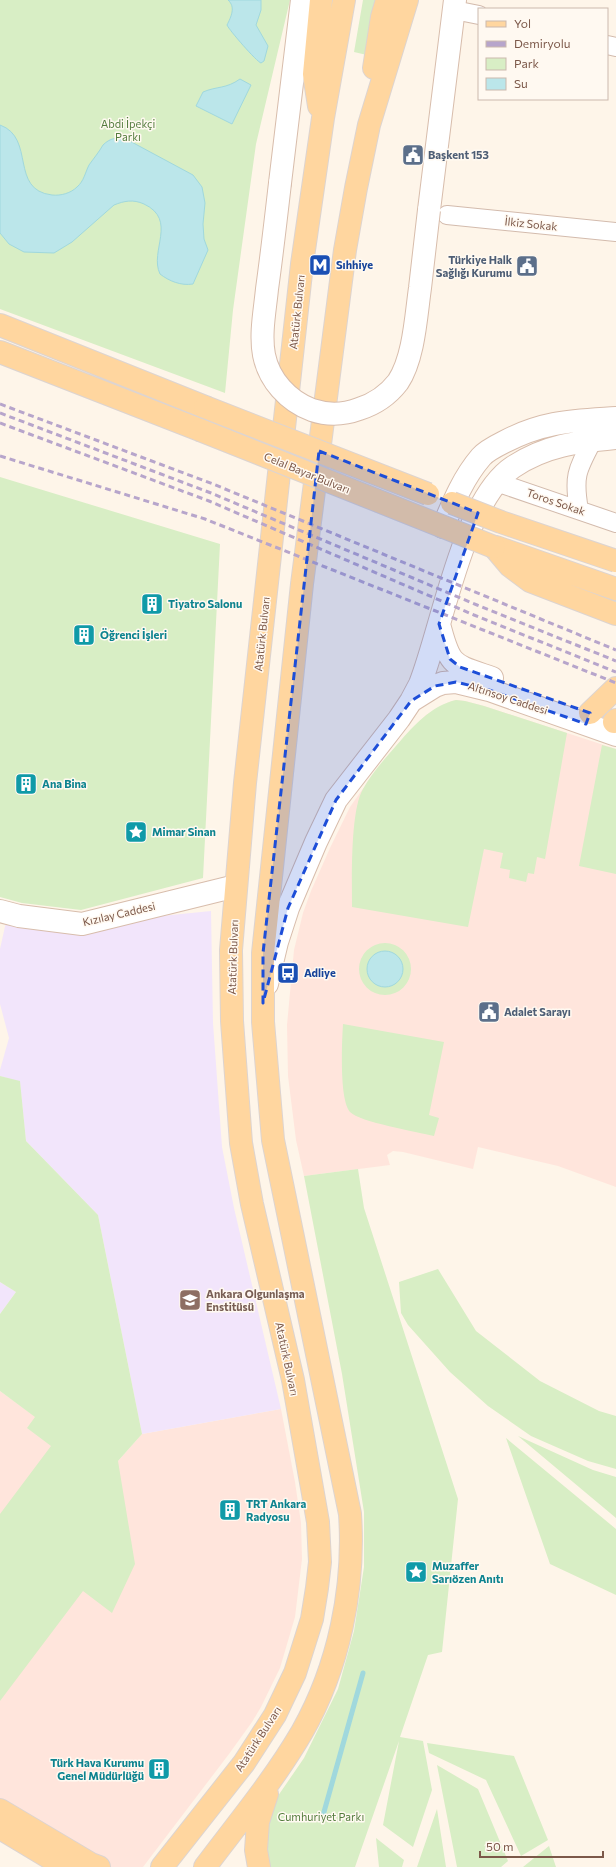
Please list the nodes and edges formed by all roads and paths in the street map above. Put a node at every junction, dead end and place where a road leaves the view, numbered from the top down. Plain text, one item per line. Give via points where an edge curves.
1 (302, 0) edge
2 (321, 0) edge
3 (344, 0) edge
4 (348, 0) edge
5 (387, 0) edge
6 (407, 0) edge
7 (455, 5) edge
8 (478, 15) edge
9 (340, 24) junction
10 (322, 118) junction
11 (369, 125) junction
12 (438, 213) junction
13 (616, 232) edge
14 (0, 325) edge
15 (0, 352) edge
16 (616, 418) edge
17 (616, 438) edge
18 (593, 440) junction
19 (496, 482) junction
20 (452, 503) junction
21 (579, 510) junction
22 (616, 523) edge
23 (443, 527) junction
24 (494, 547) junction
25 (616, 561) edge
26 (616, 589) edge
27 (616, 614) edge
28 (439, 624) junction
29 (616, 688) edge
30 (411, 701) junction
31 (588, 719) junction
32 (615, 726) edge
33 (236, 886) junction
34 (0, 911) edge
35 (263, 1003) junction
36 (269, 1782) junction
37 (0, 1810) edge
38 (0, 1828) edge
39 (65, 1867) edge
40 (99, 1867) edge
41 (162, 1867) edge
42 (205, 1867) edge
43 (259, 1867) edge

1 - 12 main road, bridge via 264,321 264,355 269,370 288,396 299,404 325,413 338,414 367,407 389,392 398,381 410,351
2 - 10 main road via 314,74
3 - 9 main road, Atatürk Bulvarı
4 - 9 main road
5 - 11 main road via 374,64
6 - 11 main road
7 - 8 street
7 - 12 main road
9 - 10 main road, Atatürk Bulvarı
10 - 33 main road, Atatürk Bulvarı via 300,285
11 - 35 main road via 345,250 302,584 263,953
12 - 13 street, İlkiz Sokak
14 - 20 main road, bridge
15 - 23 main road, Celal Bayar Bulvarı, bridge
16 - 20 main road via 557,422 536,428 498,445 482,456
17 - 18 main road
18 - 19 main road via 569,443 535,455 512,468
18 - 21 street via 578,469 575,489
19 - 21 street, Toros Sokak
19 - 28 main road via 474,520
20 - 23 main road
20 - 25 main road, bridge
21 - 22 street, Toros Sokak
23 - 24 main road, Celal Bayar Bulvarı, bridge
24 - 26 main road, Celal Bayar Bulvarı
24 - 27 main road via 510,566 530,581
28 - 30 main road via 425,671
28 - 31 main road, Altınsoy Caddesi via 450,658 460,667
29 - 31 main road
30 - 31 main road, Altınsoy Caddesi via 435,686 456,682
30 - 35 main road via 336,800 288,908
31 - 32 main road, Altınsoy Caddesi
33 - 34 main road, Kızılay Caddesi via 82,924
33 - 41 main road, Atatürk Bulvarı via 231,950 232,1021 241,1143 252,1204 293,1380 318,1522 320,1562 312,1619 295,1673 275,1715 244,1763
35 - 36 main road via 273,1140 350,1514 352,1540 341,1627 326,1684 302,1732
36 - 42 main road
36 - 43 main road via 258,1822 256,1850
37 - 40 main road
38 - 39 main road

